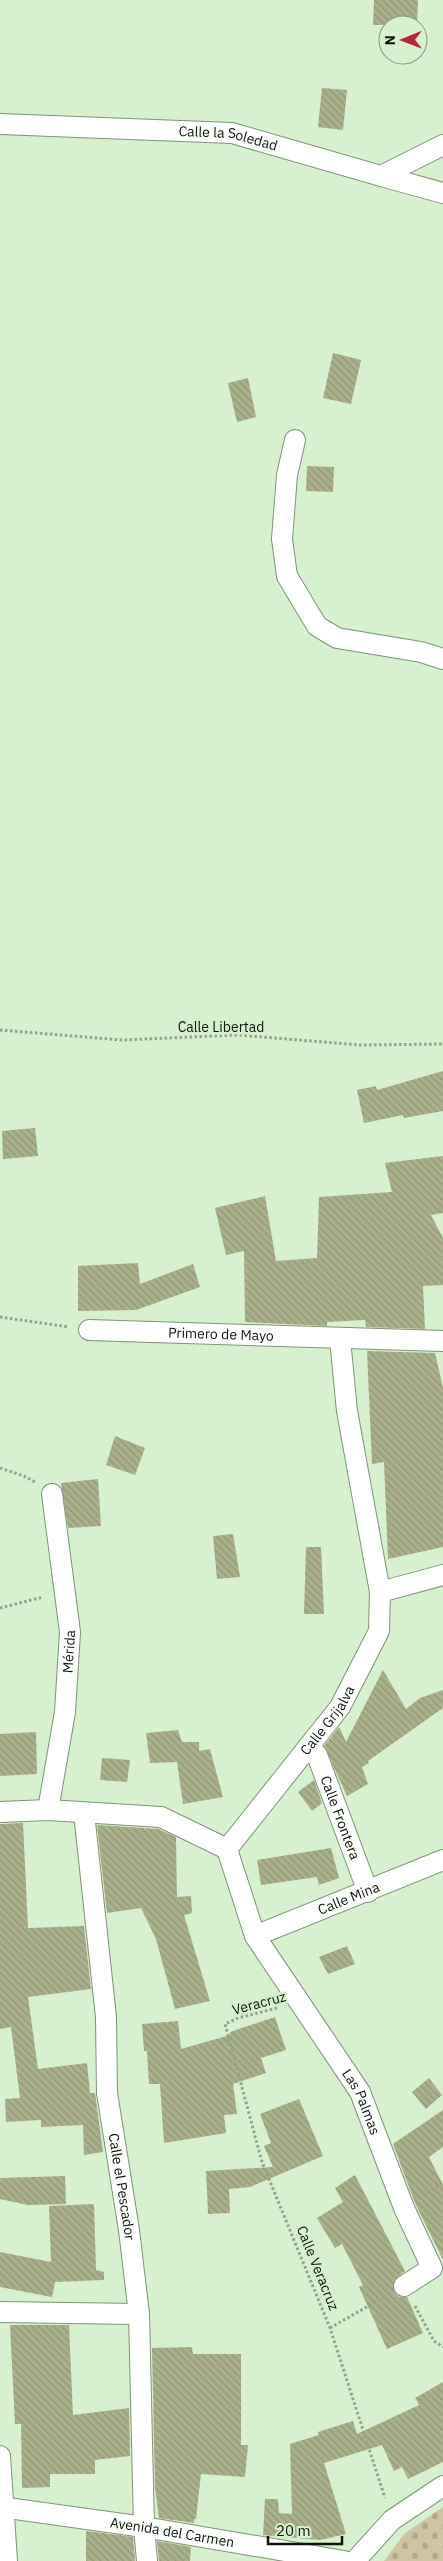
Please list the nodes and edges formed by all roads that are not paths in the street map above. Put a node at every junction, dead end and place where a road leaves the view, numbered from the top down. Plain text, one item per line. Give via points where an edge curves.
1 (0, 124) edge
2 (443, 145) edge
3 (382, 176) junction
4 (443, 193) edge
5 (295, 440) dead end
6 (443, 659) edge
7 (89, 1330) road end
8 (340, 1339) junction
9 (443, 1341) edge
10 (52, 1494) road end
11 (443, 1575) edge
12 (380, 1592) junction
13 (308, 1747) junction
14 (48, 1810) junction
15 (0, 1812) edge
16 (84, 1812) junction
17 (227, 1849) junction
18 (443, 1860) edge
19 (368, 1892) junction
20 (256, 1936) junction
21 (404, 2286) road end
22 (0, 2312) edge
23 (139, 2314) junction
24 (0, 2456) edge
25 (443, 2486) edge
26 (2, 2508) edge
27 (144, 2527) junction
28 (6, 2561) edge
29 (148, 2561) edge
30 (344, 2561) edge
31 (355, 2561) edge

1 - 3 street, Calle la Soledad via 232,133
2 - 3 street
3 - 4 street, Calle la Soledad
5 - 6 street via 286,483 282,539 287,576 317,626 337,638
7 - 8 street, Primero de Mayo
8 - 9 street, Primero de Mayo
8 - 12 street, Calle Grijalva via 347,1411
10 - 14 street, Mérida via 70,1632 65,1712
11 - 12 street
12 - 13 street, Calle Grijalva via 379,1630 340,1707
13 - 17 street, Calle Grijalva
13 - 19 street, Calle Frontera via 317,1754
14 - 15 street
14 - 16 street
16 - 17 street via 161,1817
16 - 23 street, Calle el Pescador via 106,2017 107,2093
17 - 20 street, Las Palmas
18 - 19 street, Calle Mina
19 - 20 street, Calle Mina
20 - 21 street, Las Palmas via 360,2092 404,2208 432,2268
22 - 23 street
23 - 27 street, Calle el Pescador
24 - 26 street
25 - 31 street via 392,2520
26 - 27 street, Avenida del Carmen
26 - 28 street
27 - 29 street, Calle el Pescador
27 - 30 street, Avenida del Carmen

